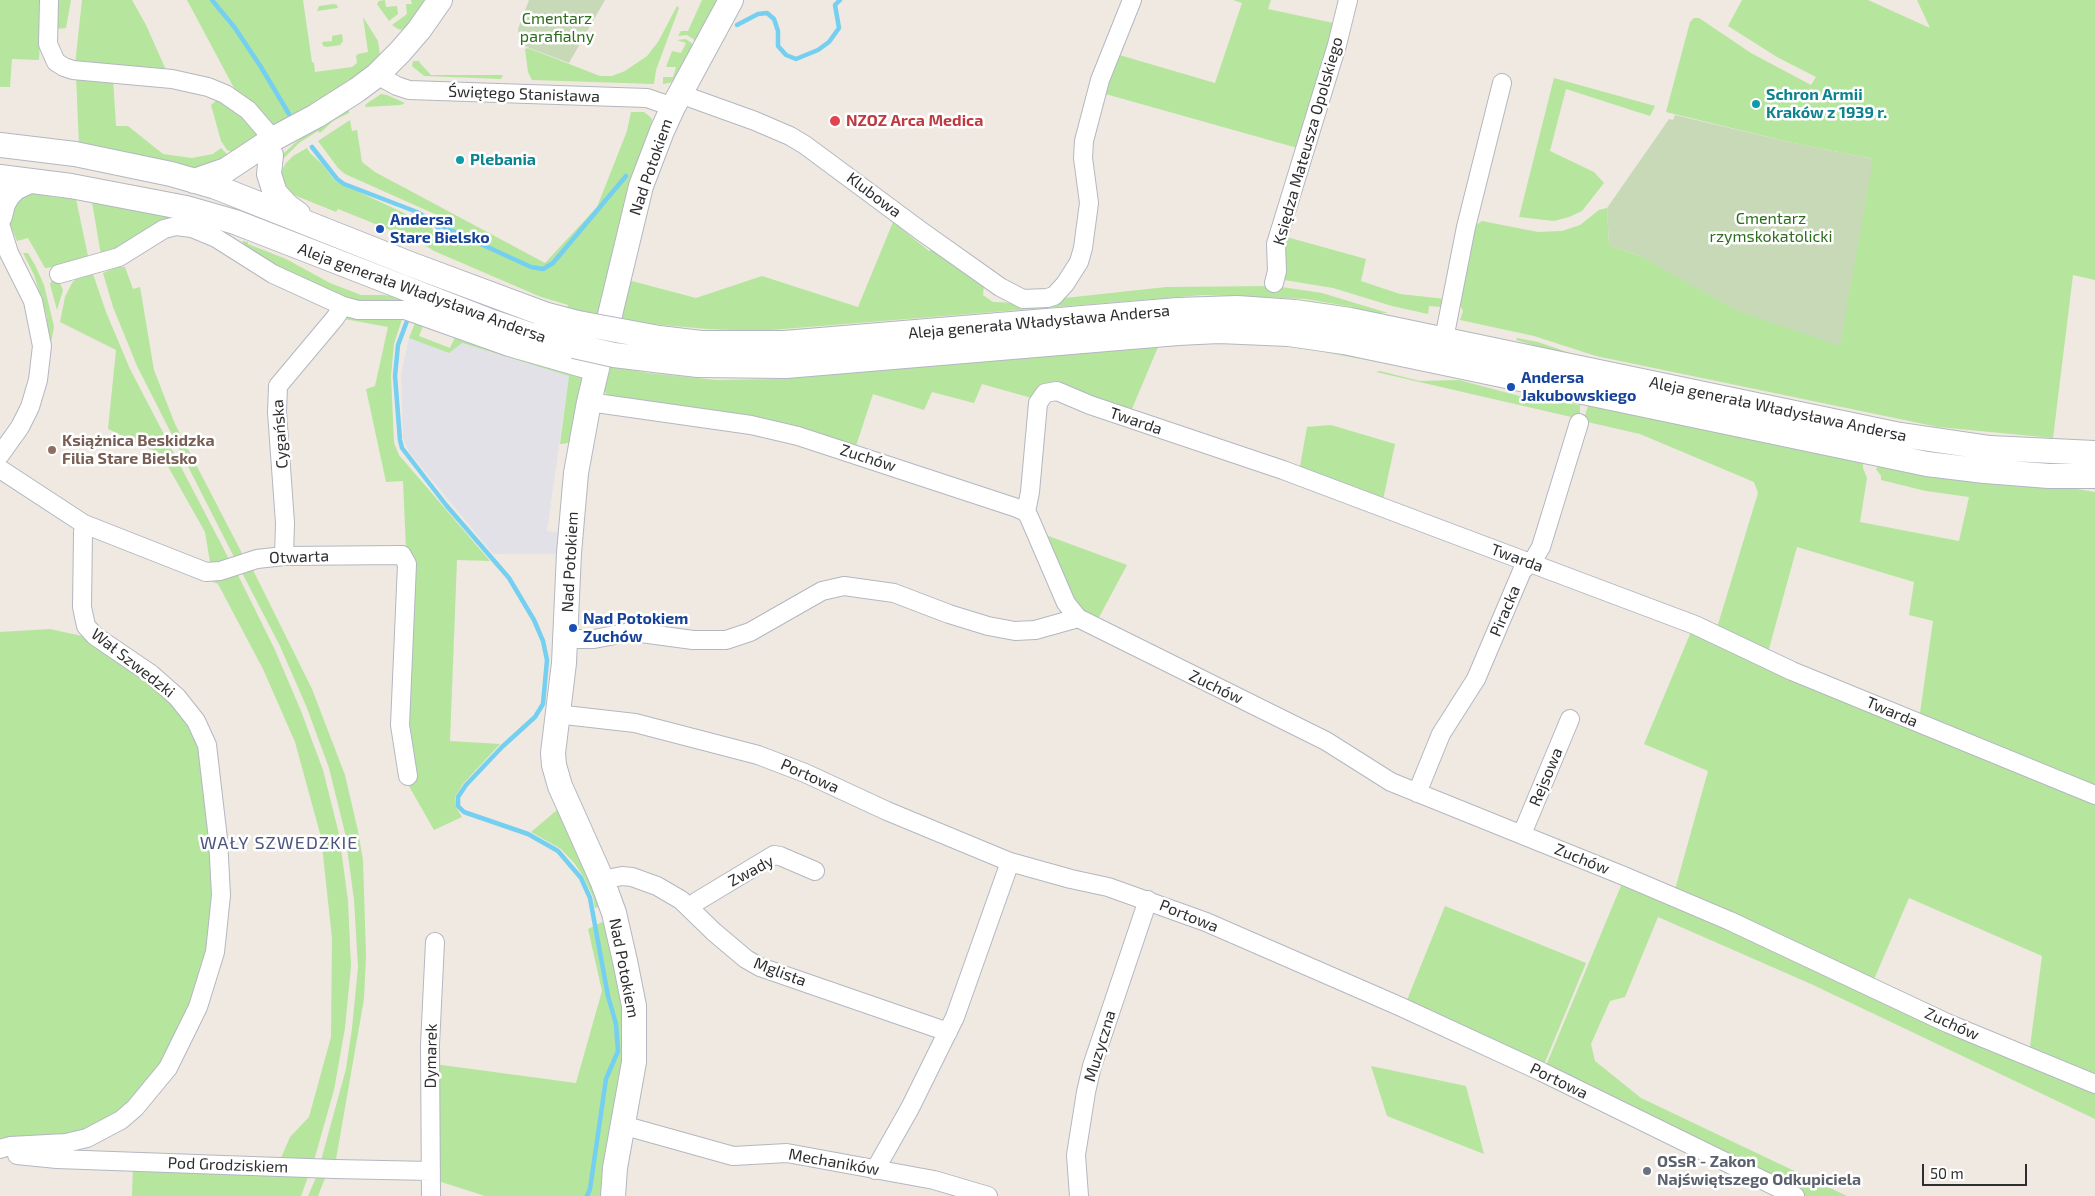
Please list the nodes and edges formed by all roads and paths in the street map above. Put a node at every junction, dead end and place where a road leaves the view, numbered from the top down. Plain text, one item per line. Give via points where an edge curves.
1 (49, 0) edge
2 (440, 0) edge
3 (731, 0) edge
4 (1132, 0) edge
5 (1348, 0) edge
6 (377, 75) junction
7 (1502, 83) dead end
8 (676, 101) junction
9 (0, 146) edge
10 (272, 147) junction
11 (240, 162) junction
12 (0, 177) edge
13 (30, 181) junction
14 (194, 181) junction
15 (224, 190) junction
16 (186, 208) junction
17 (0, 216) edge
18 (235, 222) junction
19 (0, 224) edge
20 (316, 227) junction
21 (5, 249) edge
22 (59, 274) dead end
23 (1274, 283) dead end
24 (343, 306) junction
25 (576, 335) junction
26 (1444, 339) junction
27 (657, 349) junction
28 (596, 372) junction
29 (589, 402) junction
30 (1579, 423) dead end
31 (2095, 453) edge
32 (0, 455) edge
33 (0, 469) edge
34 (2095, 476) edge
35 (1026, 512) junction
36 (84, 524) junction
37 (284, 556) junction
38 (1530, 562) junction
39 (1078, 618) junction
40 (565, 639) junction
41 (556, 714) junction
42 (1570, 719) dead end
43 (408, 776) dead end
44 (1417, 793) junction
45 (2095, 795) edge
46 (1522, 834) junction
47 (1010, 862) junction
48 (815, 871) dead end
49 (602, 880) junction
50 (1148, 900) junction
51 (691, 908) junction
52 (435, 942) dead end
53 (948, 1032) junction
54 (2095, 1084) edge
55 (622, 1126) junction
56 (0, 1151) edge
57 (875, 1170) junction
58 (431, 1171) junction
59 (431, 1196) edge
60 (613, 1196) edge
61 (988, 1196) edge
62 (1079, 1196) edge
63 (1795, 1196) edge

1 - 10 street via 48,44 56,62 73,70 172,79 208,87 248,110
2 - 6 main road via 419,30
3 - 8 main road, Nad Potokiem
4 - 8 street, Klubowa via 1100,80 1088,122 1083,158 1089,203 1079,262 1060,291 1041,300 1015,296 929,237 806,145 776,129
5 - 23 street, Księdza Mateusza Opolskiego via 1276,244
6 - 8 street, Świętego Stanisława via 409,90
6 - 10 main road
7 - 26 street via 1466,227
8 - 28 main road, Nad Potokiem via 641,186
9 - 14 main road, Aleja generała Władysława Andersa via 74,154
10 - 11 main road
10 - 15 main road
10 - 20 main road via 269,174 274,192
11 - 14 main road
11 - 15 main road via 228,177
12 - 13 main road, Aleja generała Władysława Andersa
13 - 16 main road, Aleja generała Władysława Andersa
13 - 17 main road via 8,195
14 - 15 main road, Aleja generała Władysława Andersa
15 - 16 main road
15 - 18 main road
15 - 20 main road, Aleja generała Władysława Andersa
16 - 18 main road, Aleja generała Władysława Andersa
18 - 25 main road, Aleja generała Władysława Andersa via 531,335
19 - 21 street
20 - 25 main road, Aleja generała Władysława Andersa via 517,304
21 - 32 street via 33,301 42,346 32,402 20,427
22 - 24 street via 119,257 170,226 182,226 216,238 273,274
24 - 28 street via 358,310 405,310 510,348
24 - 37 street, Cygańska via 278,386
25 - 27 main road, Aleja generała Władysława Andersa, bridge
26 - 27 main road, Aleja generała Władysława Andersa via 1350,320 1237,308 1178,310 785,343 701,342
26 - 31 main road, Aleja generała Władysława Andersa via 1895,434 1990,448
27 - 34 main road, Aleja generała Władysława Andersa via 698,365 786,366 1178,333 1289,334 1344,342 1928,464 2003,473
28 - 29 main road, Nad Potokiem
29 - 35 street, Zuchów via 751,425 798,436
29 - 40 main road, Nad Potokiem via 576,473
30 - 38 street, Piracka via 1540,547
33 - 36 street, Otwarta
35 - 38 street, Twarda via 1038,403 1045,393 1052,390 1283,470
35 - 39 street, Zuchów via 1066,603
36 - 37 street, Otwarta via 206,572
36 - 56 street, Wał Szwedzki via 82,607 86,626 95,636 152,674 177,697 196,721 207,745 218,839 220,895 215,952 198,1007 168,1068 135,1108 121,1120 87,1138 66,1143 10,1146
37 - 43 street, Otwarta via 397,554 406,559 400,725
38 - 44 street, Piracka via 1522,571 1476,679 1441,734
38 - 45 street, Twarda via 1694,625 1792,671
39 - 40 street via 1035,630 1015,631 949,614 894,593 844,586 822,591 750,632 726,640 693,640 641,633
39 - 44 street, Zuchów via 1326,741 1391,782
40 - 41 main road, Nad Potokiem
41 - 47 street, Portowa via 635,723 758,755
41 - 49 main road, Nad Potokiem via 553,753 556,776
42 - 46 street, Rejsowa
44 - 46 street, Zuchów
46 - 54 street, Zuchów via 1730,921 1946,1023
47 - 50 street, Portowa
47 - 53 street
48 - 51 street, Zwady via 774,855
49 - 51 street, Mglista via 622,876 638,879 670,892
49 - 55 main road, Nad Potokiem via 620,938 634,1006 634,1062
50 - 62 street, Muzyczna via 1092,1066 1076,1155
50 - 63 street, Portowa via 1206,922 1446,1027
51 - 53 street, Mglista via 714,932 760,967
52 - 58 street, Dymarek via 430,1045
53 - 57 street
55 - 57 street, Mechaników via 733,1156 786,1153
55 - 60 main road, Nad Potokiem
56 - 58 street, Pod Grodziskiem via 57,1159
57 - 61 street, Mechaników via 934,1180
58 - 59 street

